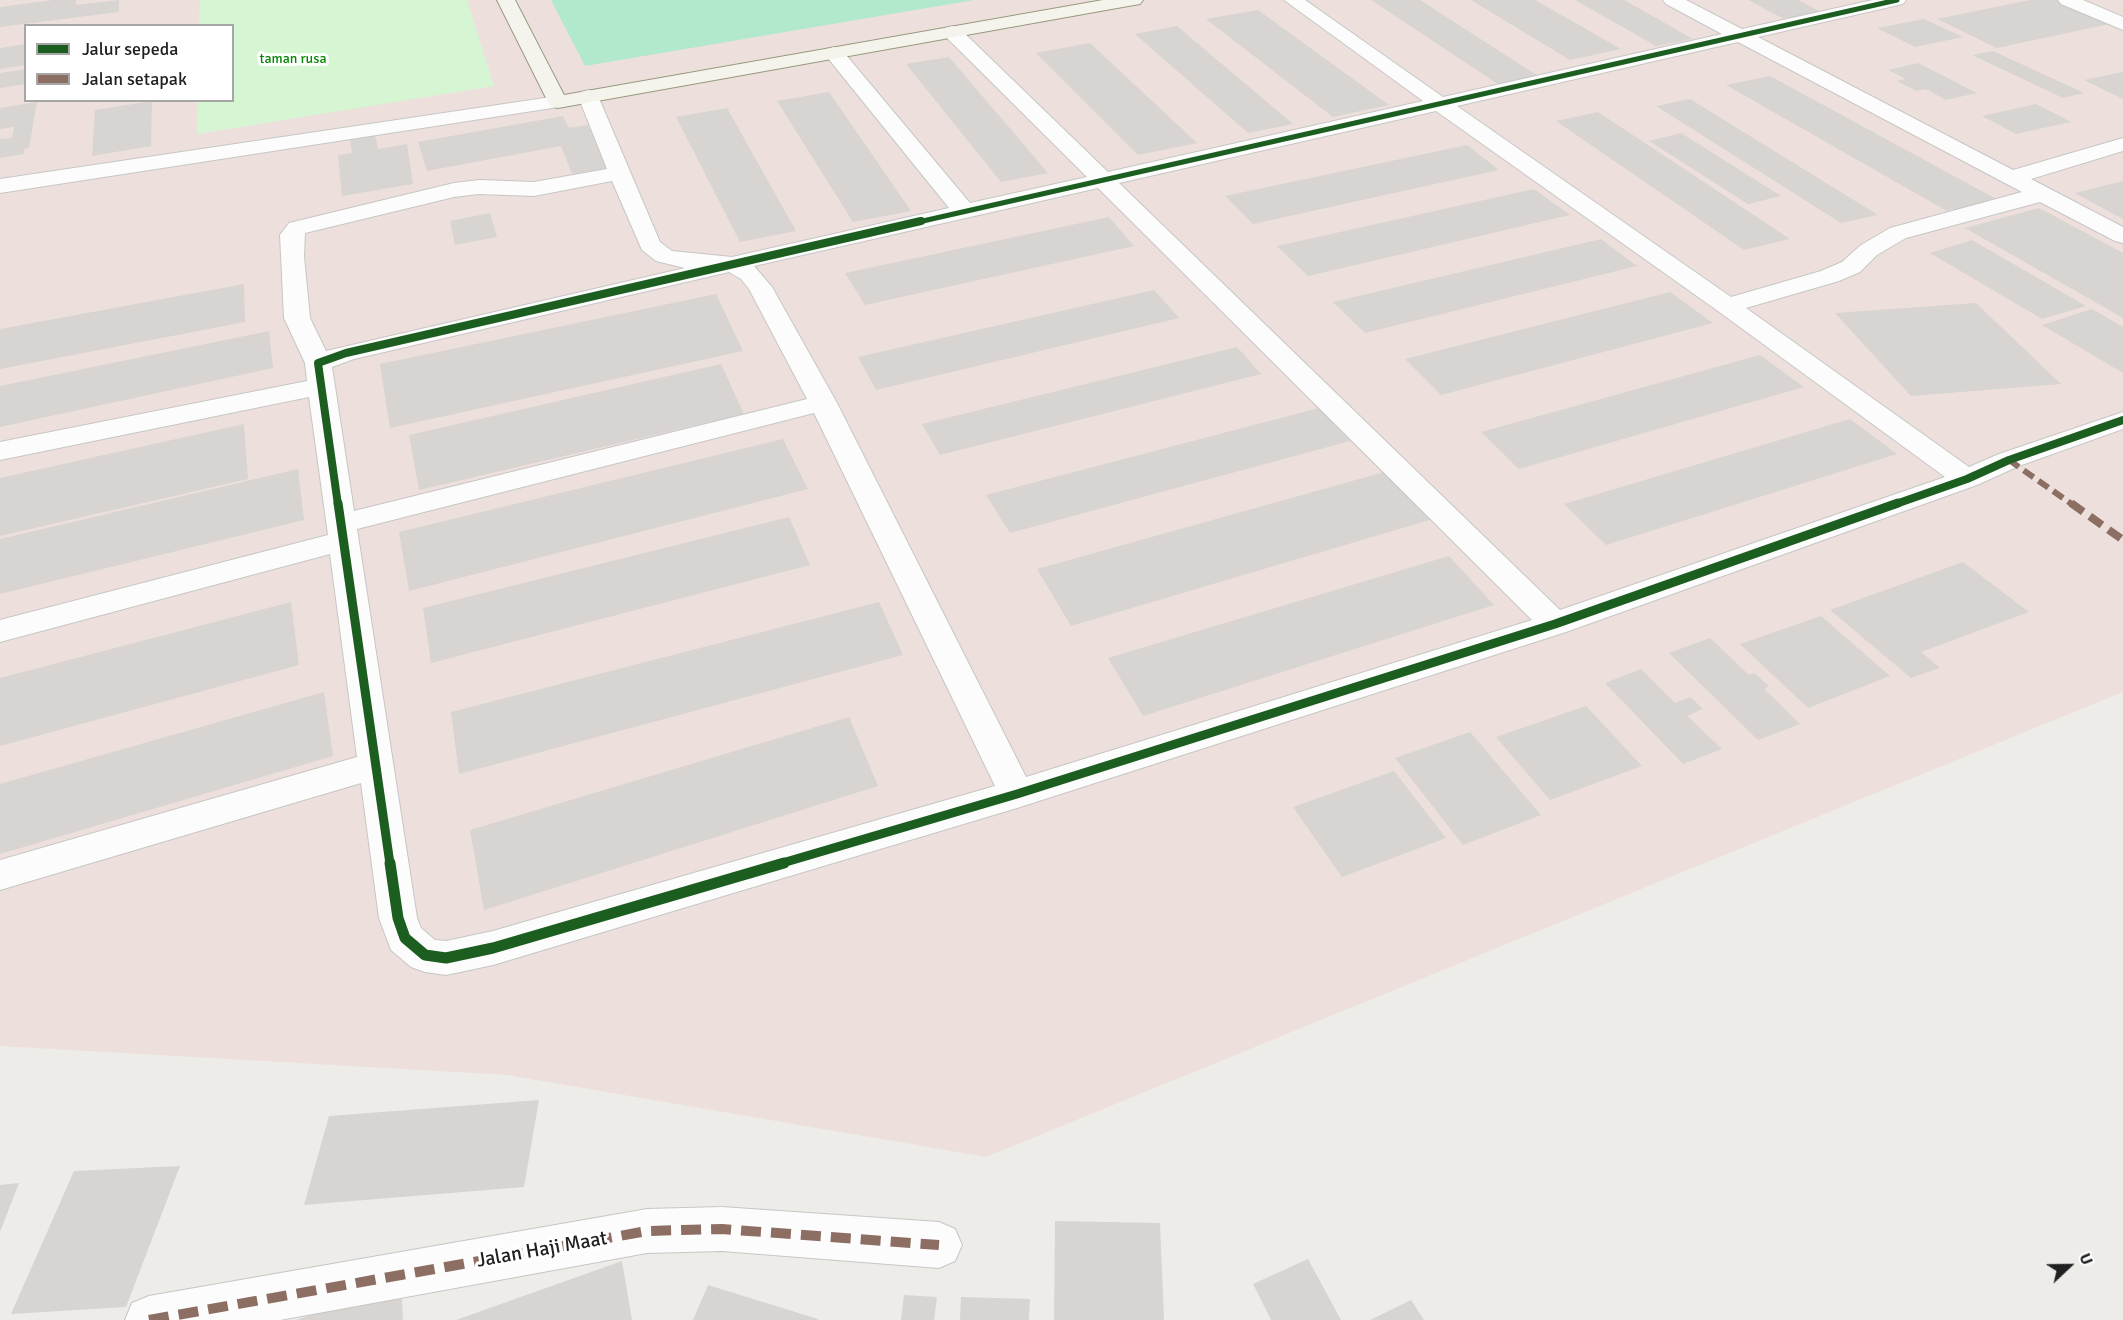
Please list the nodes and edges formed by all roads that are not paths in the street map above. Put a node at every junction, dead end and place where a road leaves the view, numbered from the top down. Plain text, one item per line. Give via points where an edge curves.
1 (506, 0) edge
2 (1134, 0) edge
3 (1293, 0) edge
4 (1672, 0) edge
5 (1897, 0) edge
6 (2067, 0) edge
7 (2123, 24) edge
8 (952, 32) junction
9 (1739, 36) junction
10 (834, 53) junction
11 (588, 96) junction
12 (558, 102) junction
13 (1438, 104) junction
14 (2123, 144) edge
15 (619, 173) junction
16 (2013, 177) junction
17 (1102, 180) junction
18 (0, 186) edge
19 (2042, 194) junction
20 (964, 211) junction
21 (2123, 236) edge
22 (732, 264) junction
23 (1727, 306) junction
24 (319, 375) junction
25 (823, 403) junction
26 (2123, 420) edge
27 (0, 450) edge
28 (1967, 479) junction
29 (342, 533) junction
30 (1555, 624) junction
31 (0, 631) edge
32 (375, 765) junction
33 (1017, 794) junction
34 (0, 875) edge
35 (939, 1245) dead end
36 (149, 1320) edge

1 - 12 main road
2 - 8 main road
3 - 13 street
4 - 9 street
5 - 9 street
6 - 7 street
8 - 10 main road
8 - 17 street
9 - 13 street
9 - 16 street
10 - 11 main road
10 - 20 street
11 - 12 main road
11 - 15 street
12 - 18 street
13 - 17 street
13 - 23 street
14 - 16 street
15 - 22 street via 655,250 680,260
15 - 24 street via 542,188 453,190 297,228 292,235 297,318
16 - 19 street
17 - 20 street
17 - 30 street
19 - 21 street
19 - 23 street via 1898,233 1869,250 1851,267 1830,276
20 - 22 street
22 - 24 street via 346,353
22 - 25 street via 750,273 760,287
23 - 28 street
24 - 27 street
24 - 29 street
25 - 29 street
25 - 33 street
26 - 28 street
28 - 30 street
29 - 31 street
29 - 32 street
30 - 33 street
32 - 33 street via 398,918 405,938 425,955 446,958 493,948
32 - 34 street
35 - 36 street, Jalan Haji Maat via 722,1229 647,1231

